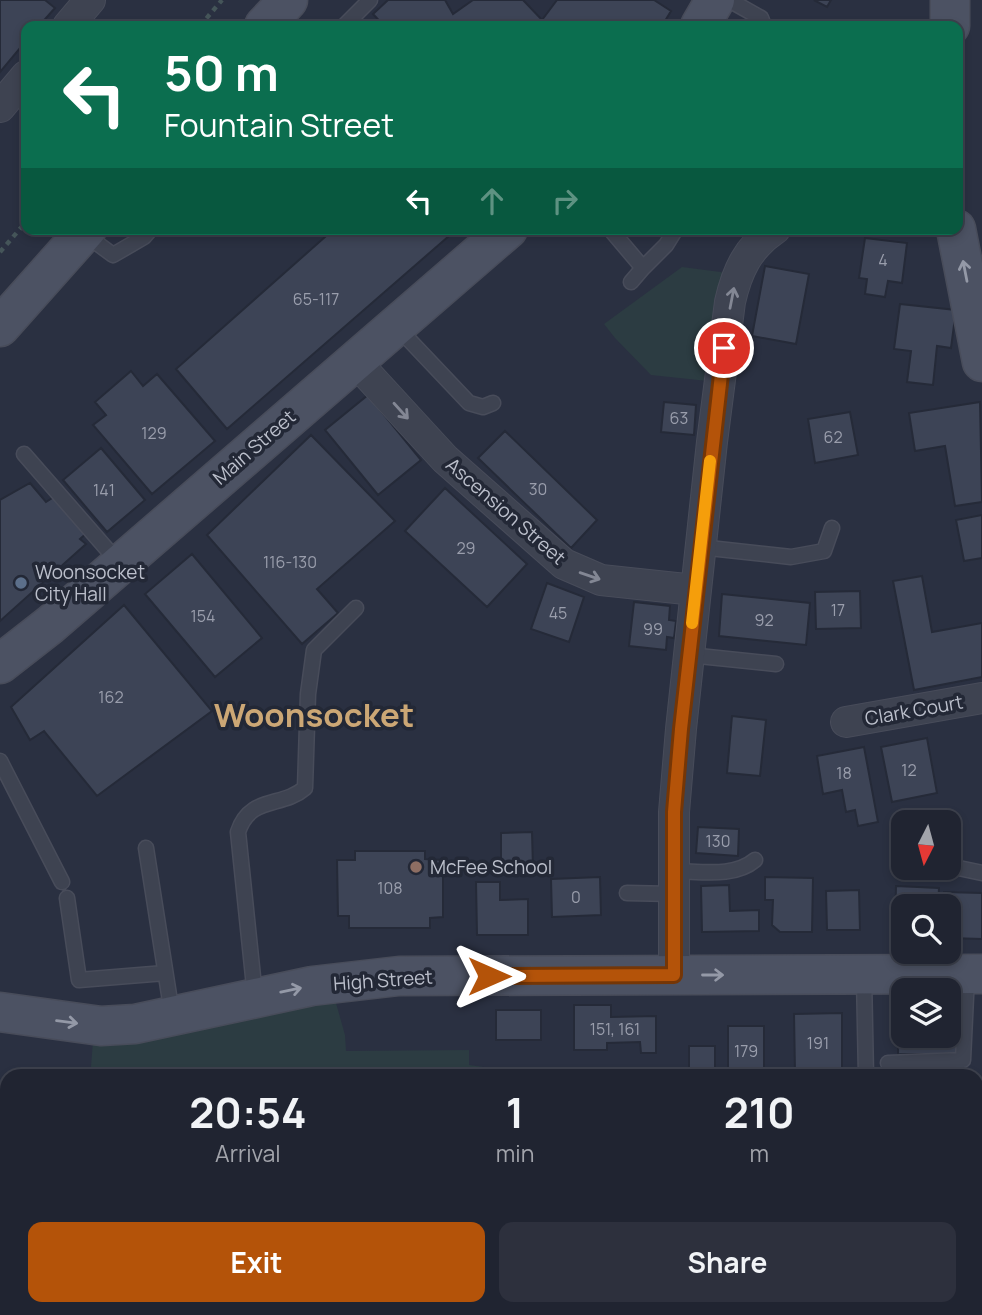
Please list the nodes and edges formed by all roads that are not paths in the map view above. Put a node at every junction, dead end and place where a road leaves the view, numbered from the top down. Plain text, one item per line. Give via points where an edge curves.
1 (90, 0) edge
2 (370, 0) edge
3 (715, 0) edge
4 (729, 0) edge
5 (950, 0) edge
6 (72, 21) edge
7 (349, 21) edge
8 (703, 21) edge
9 (762, 21) edge
10 (950, 21) edge
11 (21, 82) edge
12 (0, 107) edge
13 (82, 235) edge
14 (91, 235) edge
15 (146, 235) edge
16 (501, 235) edge
17 (615, 235) edge
18 (673, 235) edge
19 (767, 235) edge
20 (957, 235) edge
21 (643, 268) junction
22 (631, 282) dead end
23 (396, 326) junction
24 (0, 327) edge
25 (355, 361) junction
26 (982, 362) edge
27 (486, 405) dead end
28 (24, 454) dead end
29 (832, 528) dead end
30 (700, 547) junction
31 (120, 564) junction
32 (695, 590) junction
33 (356, 608) dead end
34 (689, 655) junction
35 (0, 664) edge
36 (776, 664) dead end
37 (982, 698) edge
38 (846, 722) dead end
39 (0, 761) edge
40 (146, 848) dead end
41 (755, 860) dead end
42 (961, 869) edge
43 (982, 873) edge
44 (62, 882) dead end
45 (674, 883) junction
46 (628, 893) dead end
47 (67, 898) dead end
48 (166, 973) junction
49 (974, 974) edge
50 (674, 975) junction
51 (864, 975) junction
52 (255, 998) junction
53 (0, 1012) edge
54 (172, 1016) junction
55 (888, 1062) dead end
56 (866, 1069) edge

1 - 6 street
2 - 7 lane
3 - 8 main road
4 - 9 lane
5 - 10 main road
11 - 12 street
13 - 24 main road
14 - 15 lane via 113,254
16 - 23 main road, Main Street
17 - 21 lane
18 - 21 lane
30 -> 19 street via 734,287 751,249
26 -> 20 main road
21 - 22 lane
23 - 25 main road, Main Street
23 - 27 lane via 467,401
25 - 31 main road, Main Street
25 -> 32 street, Ascension Street via 444,459 564,564 597,579
28 - 31 lane
29 - 30 lane via 824,551 791,556
30 - 32 street
31 - 35 main road, Main Street
32 - 34 street
33 - 52 lane via 314,650 305,788 294,797 261,804 238,831
34 - 36 lane
34 - 45 street via 674,812
37 - 38 street, Clark Court
39 - 44 lane
40 - 48 lane
41 - 45 lane via 733,871
42 - 43 lane
45 - 46 lane
45 - 50 street
47 - 48 lane via 79,980
48 - 54 lane
49 - 51 main road, High Street
49 - 55 lane via 963,1060
50 -> 51 main road, High Street
52 -> 50 main road, High Street via 399,976
51 - 56 lane
52 - 54 main road, High Street
53 -> 54 main road, High Street via 102,1026

